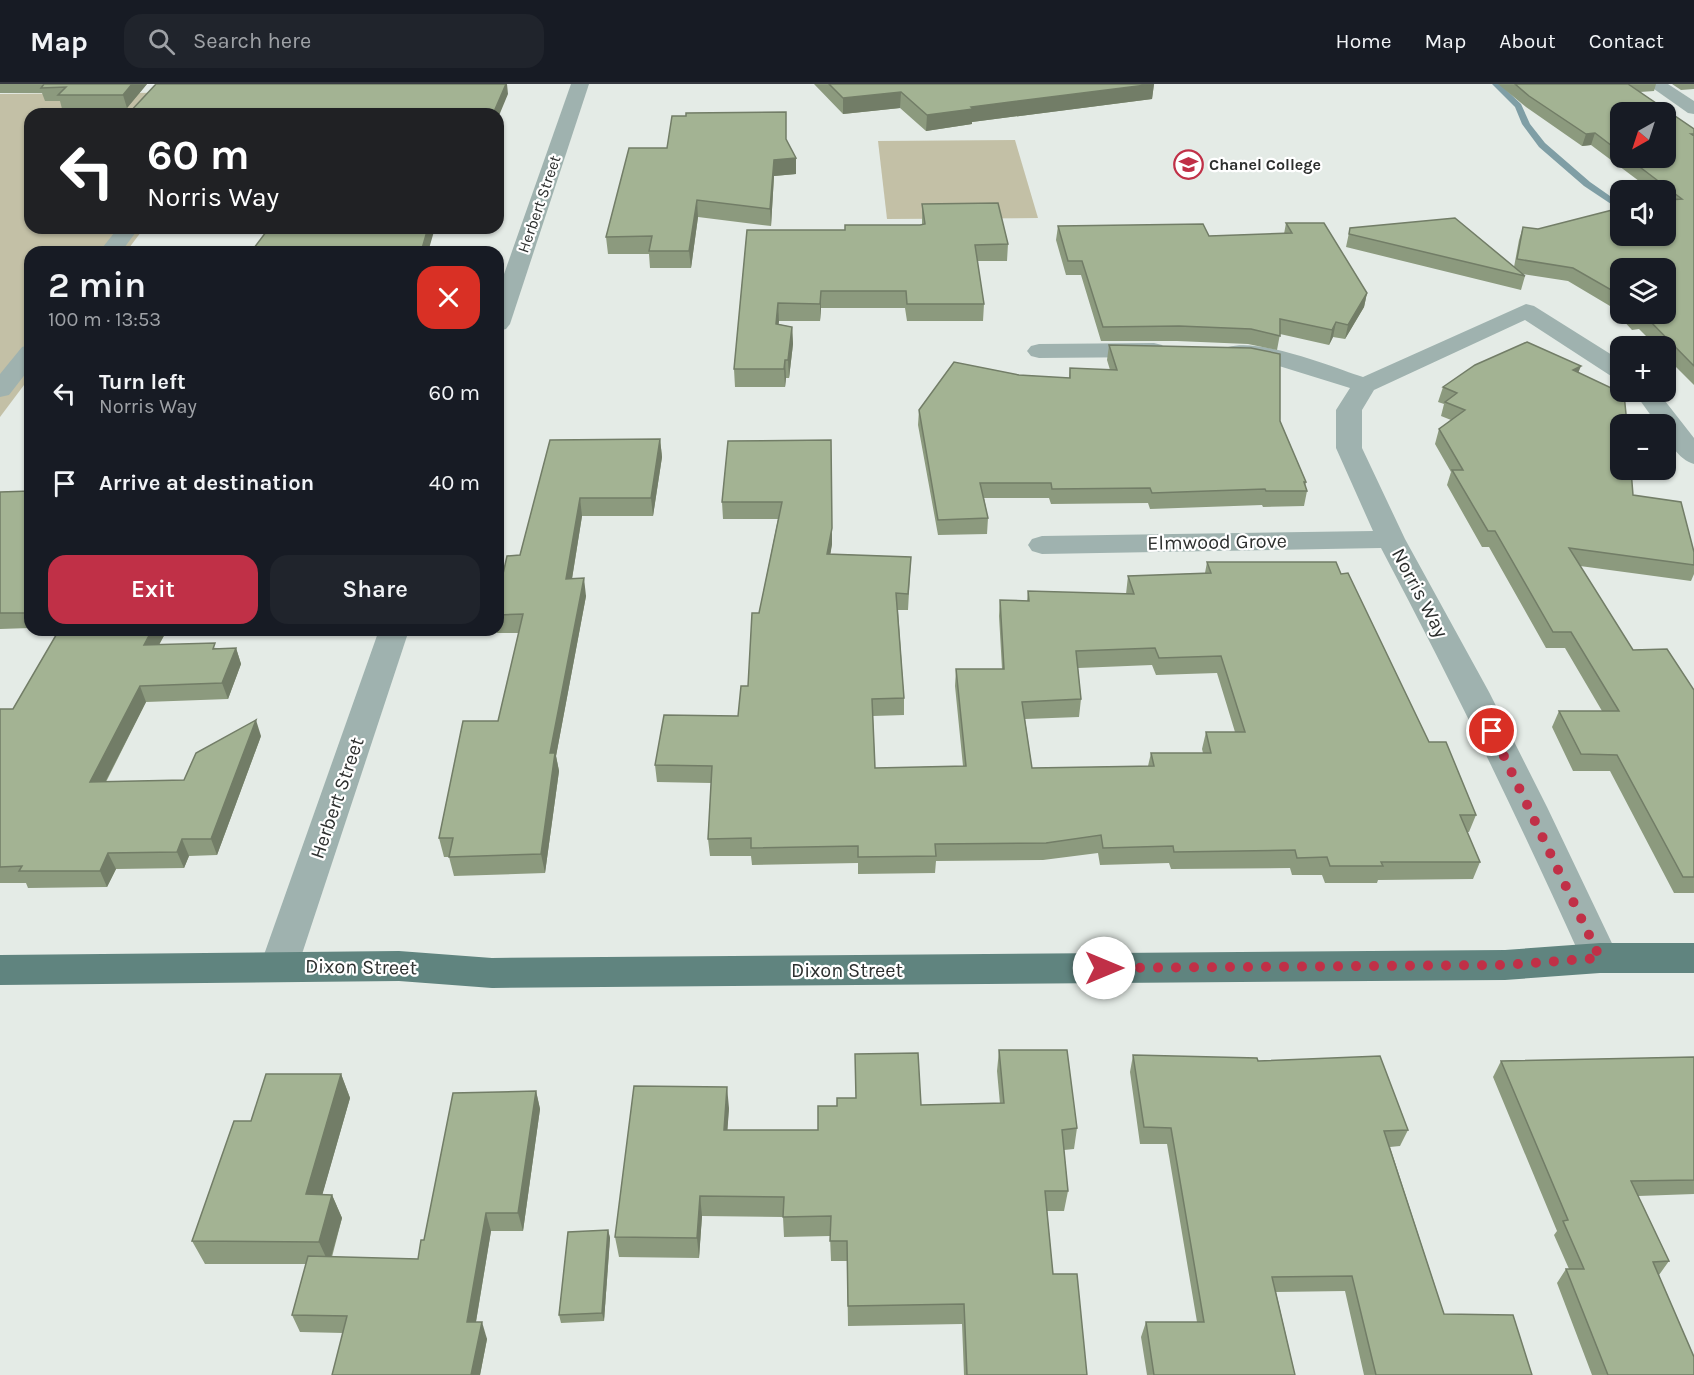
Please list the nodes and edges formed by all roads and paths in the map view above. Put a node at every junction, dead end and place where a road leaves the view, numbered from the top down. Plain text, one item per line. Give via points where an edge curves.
1 (580, 84) edge
2 (1656, 84) edge
3 (1694, 109) edge
4 (124, 234) edge
5 (115, 246) edge
6 (504, 306) edge
7 (1177, 350) edge
8 (1039, 351) dead end
9 (1212, 351) edge
10 (24, 360) edge
11 (1610, 365) edge
12 (1365, 385) junction
13 (0, 390) edge
14 (1654, 402) edge
15 (1694, 456) edge
16 (1391, 539) junction
17 (1042, 545) dead end
18 (392, 636) edge
19 (1600, 958) junction
20 (1694, 958) edge
21 (279, 966) junction
22 (0, 969) edge

1 - 6 street, Herbert Street
2 - 3 street
4 - 5 street
7 - 8 street
9 - 12 street via 1248,353
10 - 13 street
11 - 12 street via 1526,311
12 - 16 street, Norris Way via 1349,410 1349,448
14 - 15 street
16 - 17 street, Elmwood Grove
16 - 19 street, Norris Way via 1530,807
18 - 21 street, Herbert Street
19 - 20 main road, Dixon Street
19 - 21 main road, Dixon Street via 1505,965 492,973 399,966
21 - 22 main road, Dixon Street

